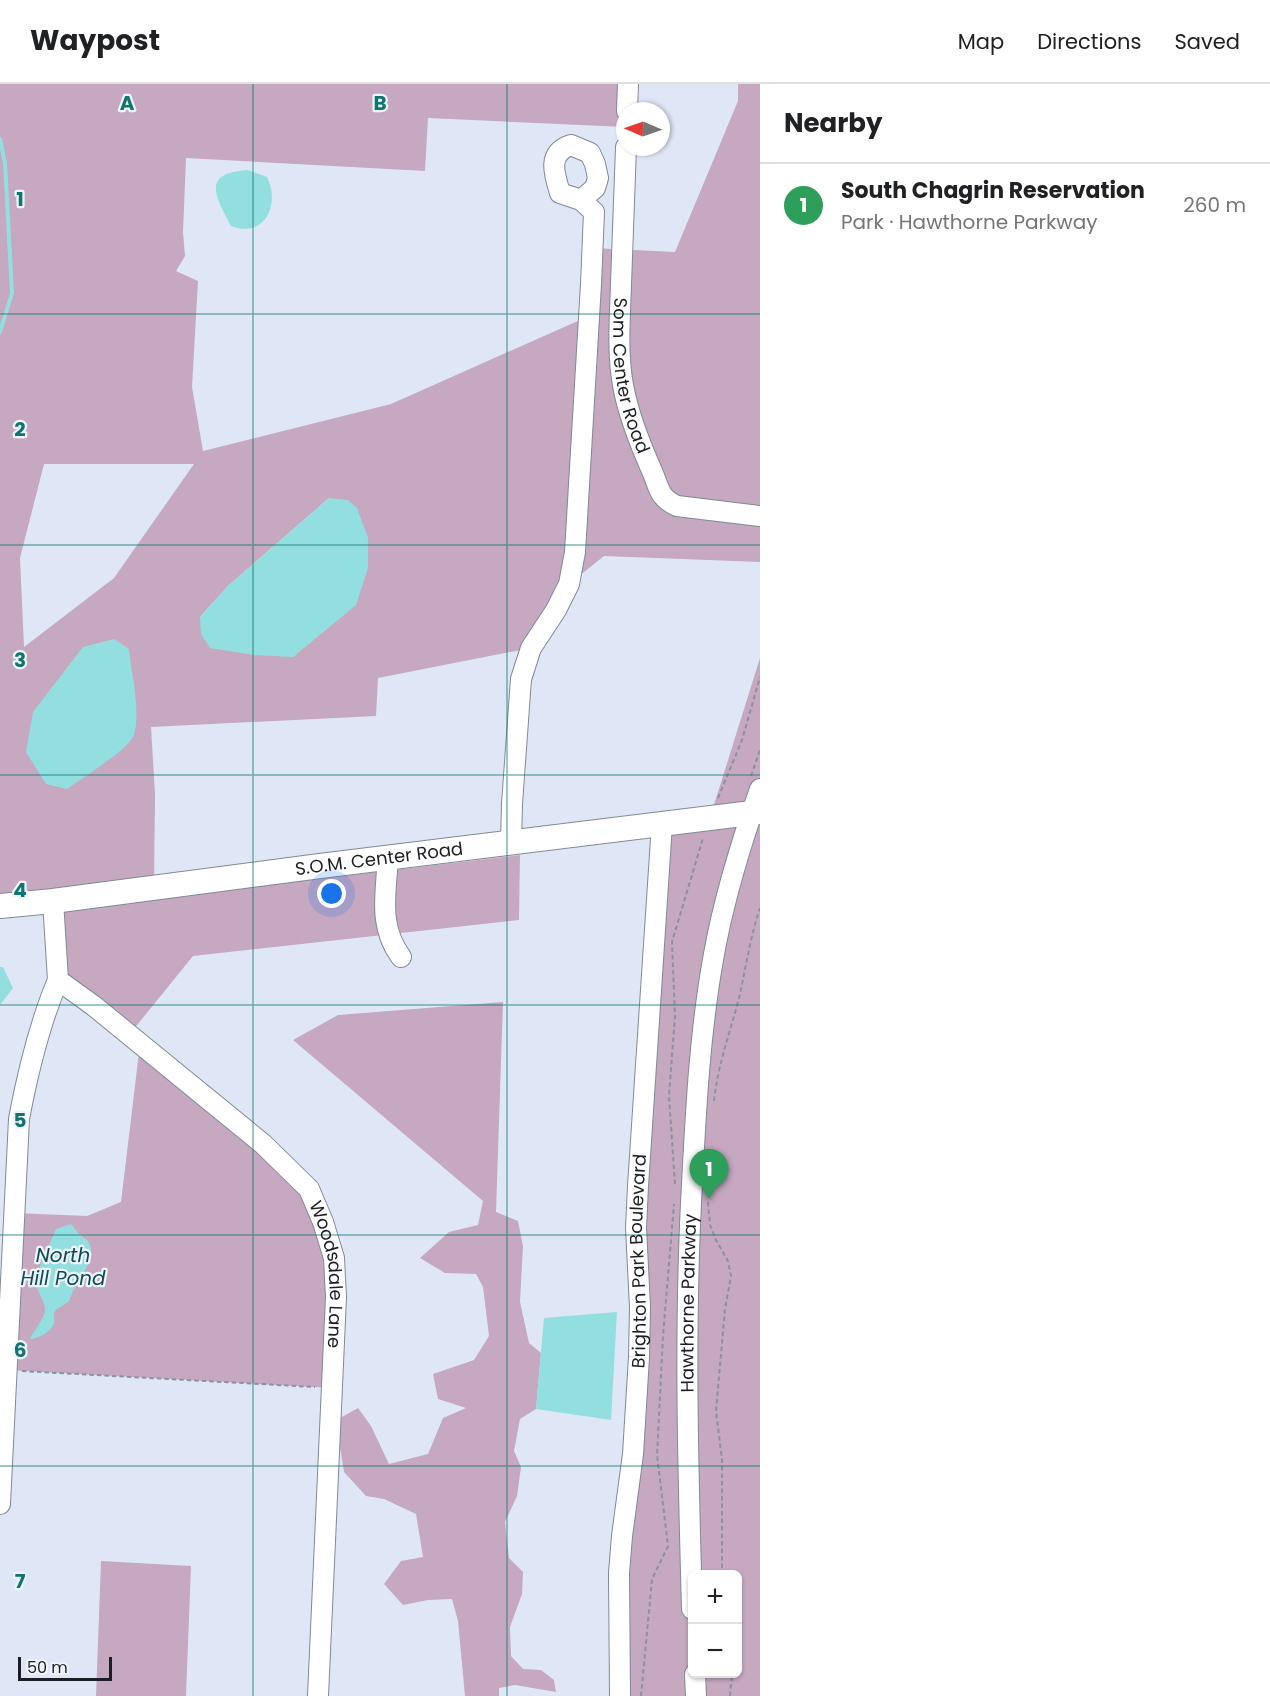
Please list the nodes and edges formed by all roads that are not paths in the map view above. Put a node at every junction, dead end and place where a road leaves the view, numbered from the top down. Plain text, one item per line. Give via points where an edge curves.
1 (628, 84) edge
2 (627, 102) edge
3 (626, 156) edge
4 (581, 200) dead end
5 (760, 516) edge
6 (756, 784) edge
7 (756, 812) edge
8 (662, 824) junction
9 (511, 842) junction
10 (388, 857) junction
11 (53, 901) junction
12 (0, 906) edge
13 (402, 957) dead end
14 (58, 980) junction
15 (0, 1504) edge
16 (692, 1570) edge
17 (695, 1678) edge
18 (318, 1696) edge
19 (620, 1696) edge
20 (696, 1696) edge

1 - 2 street
3 - 5 street, Som Center Road via 621,363 627,405 642,452 665,500 677,506
4 - 9 street via 594,212 575,552 569,584 531,648 521,678
6 - 7 street, Hawthorne Parkway
7 - 8 main road, S.O.M. Center Road
7 - 16 street, Hawthorne Parkway via 734,868 714,955 698,1095 687,1304
8 - 9 main road, S.O.M. Center Road
8 - 19 street, Brighton Park Boulevard via 638,1186 639,1358 620,1563
9 - 10 main road, S.O.M. Center Road
10 - 11 main road, S.O.M. Center Road
10 - 13 street via 388,931
11 - 12 main road, S.O.M. Center Road
11 - 14 street
14 - 15 street via 30,1062 19,1119
14 - 18 street, Woodsdale Lane via 263,1144 309,1189 323,1222 334,1257 336,1297
17 - 20 street

